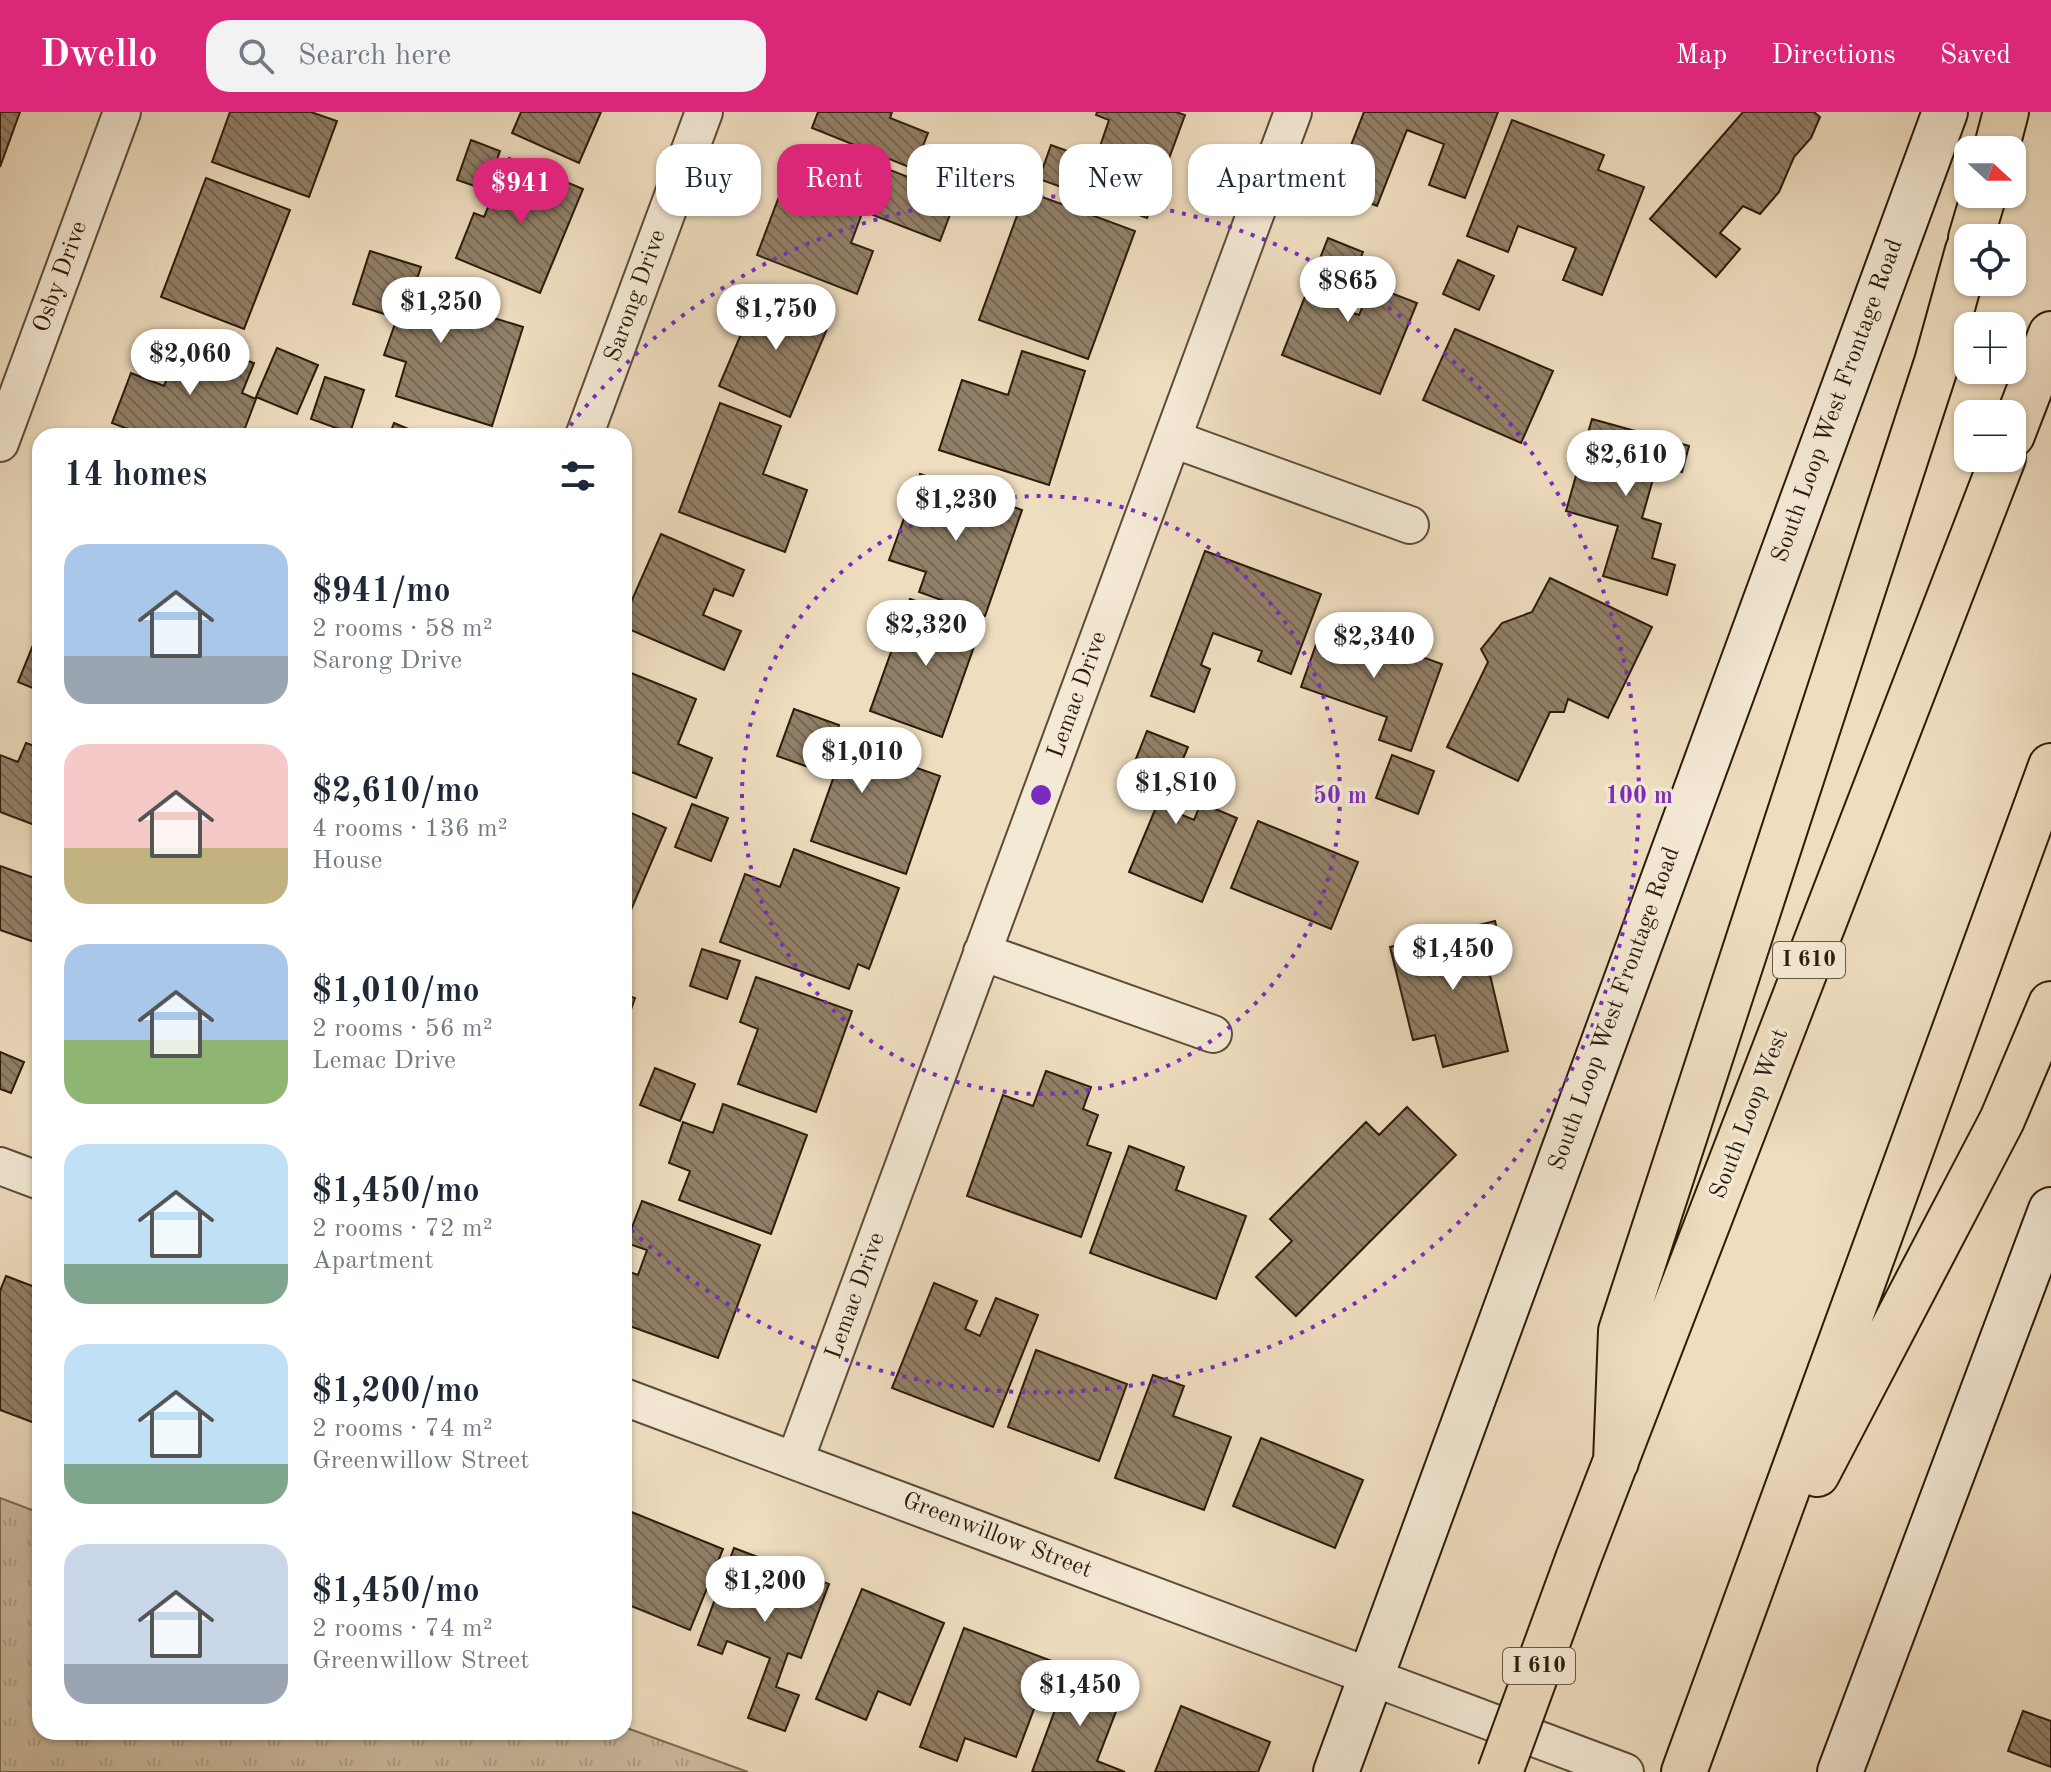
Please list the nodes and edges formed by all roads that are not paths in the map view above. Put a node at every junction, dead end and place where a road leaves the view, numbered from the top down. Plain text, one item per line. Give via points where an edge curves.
1 (122, 112) edge
2 (704, 112) edge
3 (1293, 112) edge
4 (1945, 112) edge
5 (2006, 112) edge
6 (2000, 136) edge
7 (1955, 296) edge
8 (2051, 334) edge
9 (2026, 400) edge
10 (587, 428) edge
11 (1173, 439) junction
12 (0, 443) edge
13 (1998, 472) edge
14 (1410, 525) dead end
15 (2051, 766) edge
16 (982, 952) junction
17 (2051, 1004) edge
18 (1213, 1034) dead end
19 (0, 1166) edge
20 (32, 1178) edge
21 (2051, 1210) edge
22 (632, 1400) edge
23 (795, 1460) junction
24 (1616, 1462) junction
25 (1736, 1629) junction
26 (1369, 1677) junction
27 (1336, 1772) edge
28 (1500, 1772) edge
29 (1625, 1772) edge
30 (1684, 1772) edge
31 (1840, 1772) edge

1 - 12 street, Osby Drive
2 - 10 street, Sarong Drive
3 - 11 street, Lemac Drive
4 - 26 main road, South Loop West Frontage Road
5 - 6 highway
7 - 24 highway via 1621,1331
8 - 9 highway
11 - 14 street
11 - 16 street, Lemac Drive
13 - 24 highway, South Loop West / I 610
15 - 25 highway
16 - 18 street
16 - 23 street, Lemac Drive
17 - 25 highway via 2002,1120
19 - 20 street
21 - 31 main road
22 - 23 street, Greenwillow Street
23 - 26 street, Greenwillow Street
24 - 28 highway, South Loop West / I 610, bridge
25 - 30 highway
26 - 27 main road, South Loop West Frontage Road
26 - 29 street, Greenwillow Street

